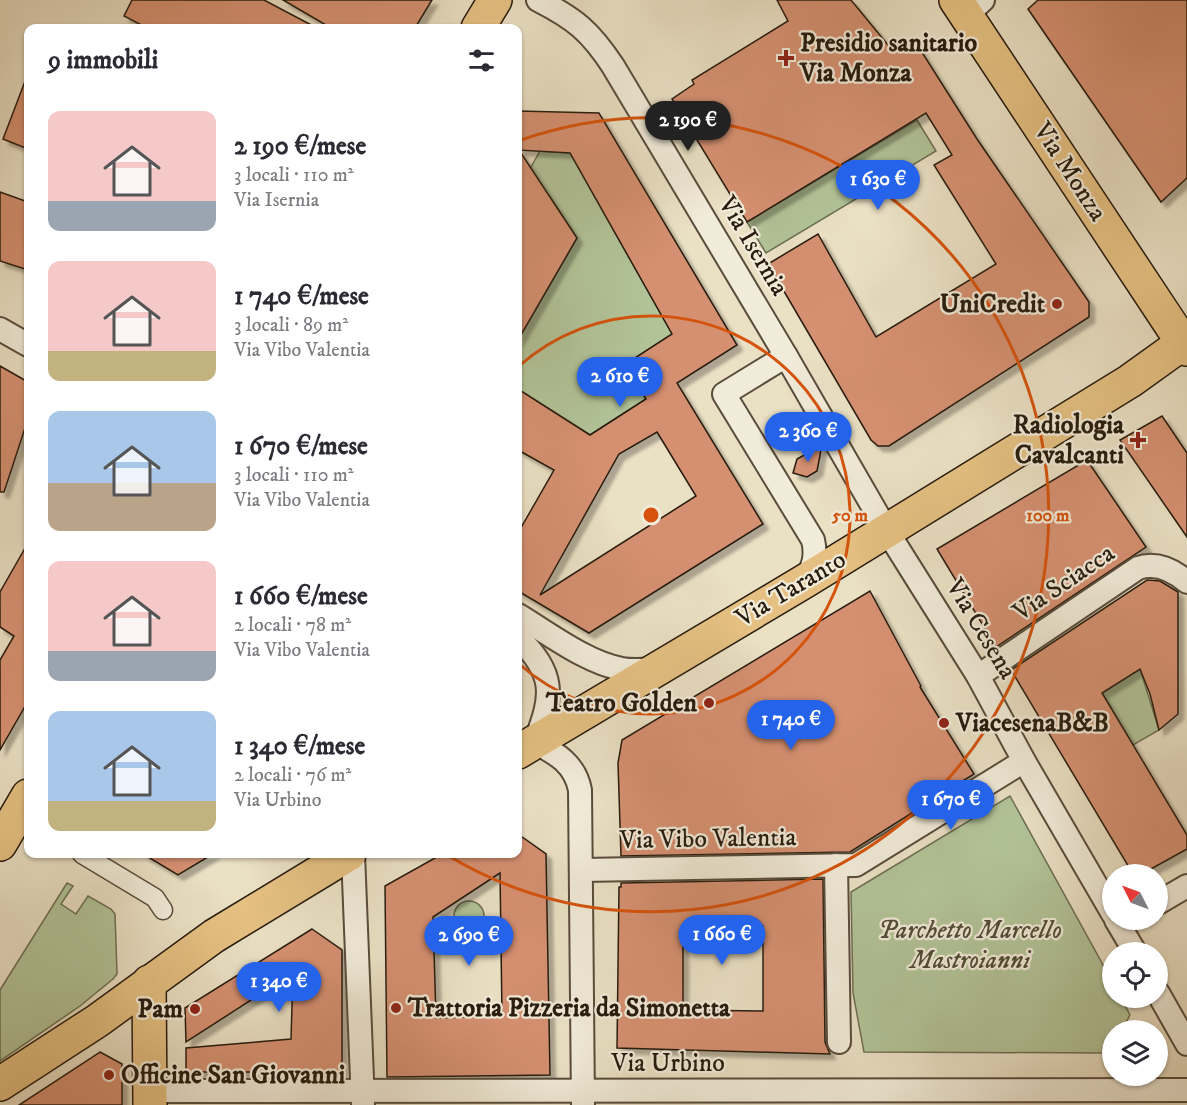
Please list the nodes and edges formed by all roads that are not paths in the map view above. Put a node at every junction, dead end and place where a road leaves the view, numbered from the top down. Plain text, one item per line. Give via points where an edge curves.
1 (495, 0) edge
2 (538, 0) edge
3 (968, 5) edge
4 (480, 24) edge
5 (0, 329) edge
6 (24, 343) edge
7 (1185, 346) edge
8 (786, 356) junction
9 (887, 531) junction
10 (805, 581) junction
11 (1187, 582) edge
12 (522, 617) edge
13 (522, 641) edge
14 (657, 669) junction
15 (978, 676) junction
16 (526, 747) edge
17 (1024, 761) junction
18 (89, 858) edge
19 (342, 858) edge
20 (353, 858) edge
21 (836, 865) junction
22 (582, 870) junction
23 (1187, 886) edge
24 (1102, 891) edge
25 (1168, 897) edge
26 (163, 910) dead end
27 (149, 982) junction
28 (1167, 1008) edge
29 (839, 1042) dead end
30 (1187, 1044) edge
31 (0, 1084) edge
32 (1187, 1090) edge
33 (990, 1097) edge
34 (150, 1098) edge
35 (363, 1098) edge
36 (583, 1098) edge

1 - 4 main road
2 - 8 street, Via Isernia via 568,16 599,44
3 - 7 main road, Via Monza
5 - 6 street
7 - 9 main road, Via Taranto
8 - 9 street, Via Isernia
8 - 10 street via 724,394 813,540 814,563
9 - 10 main road, Via Taranto
9 - 15 street, Via Cesena
10 - 14 main road, Via Taranto
11 - 15 street, Via Sciacca via 1160,567 1138,568
12 - 14 street via 582,654 612,667 633,671
13 - 16 street via 539,660 546,676 547,706
14 - 16 main road, Via Taranto
15 - 17 street, Via Cesena
16 - 22 street via 562,759 578,779
17 - 21 street, Via Vibo Valentia via 856,865
17 - 24 street, Via Cesena
18 - 26 street via 155,898
19 - 27 main road via 214,936
20 - 35 street
21 - 22 street, Via Vibo Valentia
21 - 29 street
22 - 36 street
23 - 25 street
27 - 31 main road
27 - 34 main road
28 - 30 street
32 - 33 street, Via Urbino
33 - 36 street, Via Urbino
34 - 35 street, Via Urbino
35 - 36 street, Via Urbino

